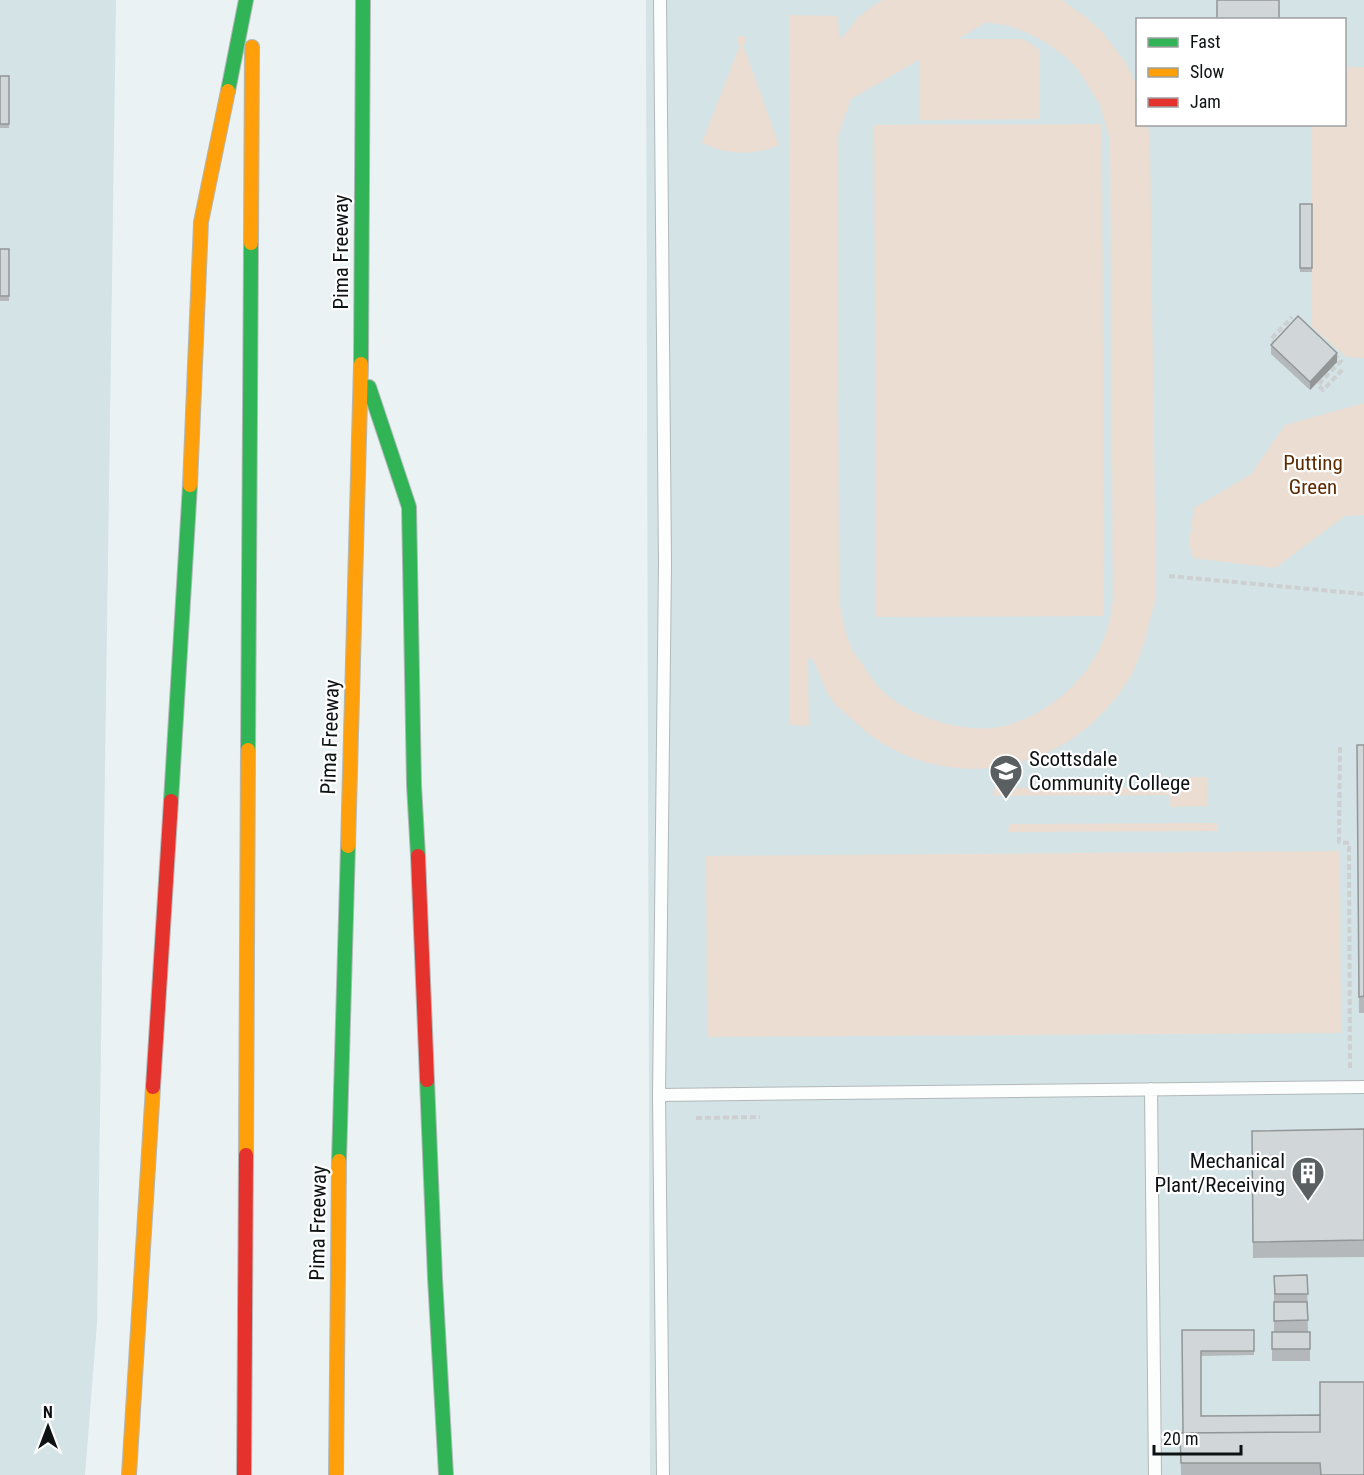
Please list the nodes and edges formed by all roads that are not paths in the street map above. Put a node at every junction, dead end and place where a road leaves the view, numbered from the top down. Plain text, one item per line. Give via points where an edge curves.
1 (246, 0) edge
2 (252, 0) edge
3 (363, 0) edge
4 (660, 0) edge
5 (361, 365) junction
6 (1364, 1087) edge
7 (1151, 1089) junction
8 (659, 1095) junction
9 (129, 1475) edge
10 (244, 1475) edge
11 (336, 1475) edge
12 (446, 1475) edge
13 (663, 1475) edge
14 (1155, 1475) edge

1 - 9 highway via 201,222 188,527
2 - 10 highway
3 - 5 highway, Pima Freeway
4 - 8 lane via 665,564
5 - 11 highway, Pima Freeway via 339,1178
5 - 12 highway via 409,507 414,785
6 - 7 lane
7 - 8 lane
7 - 14 lane
8 - 13 lane

